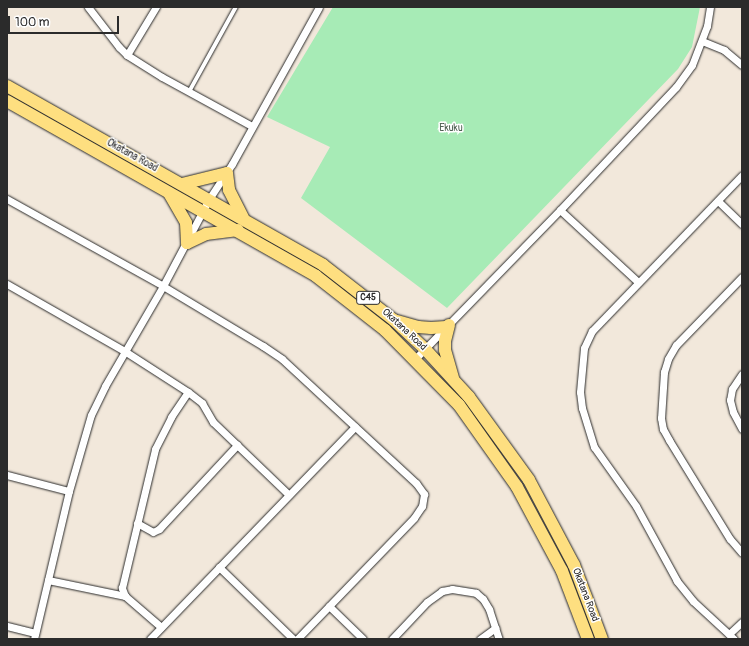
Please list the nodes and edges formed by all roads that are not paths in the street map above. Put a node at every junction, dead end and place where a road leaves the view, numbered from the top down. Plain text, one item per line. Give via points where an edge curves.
1 (88, 7) edge
2 (156, 7) edge
3 (236, 7) edge
4 (319, 7) edge
5 (710, 7) edge
6 (702, 41) junction
7 (127, 55) junction
8 (742, 65) edge
9 (7, 86) edge
10 (189, 92) junction
11 (7, 101) edge
12 (252, 126) junction
13 (227, 173) junction
14 (742, 175) edge
15 (182, 184) junction
16 (168, 192) junction
17 (7, 199) edge
18 (210, 199) junction
19 (718, 201) junction
20 (560, 210) junction
21 (203, 211) junction
22 (244, 219) junction
23 (742, 224) edge
24 (238, 230) junction
25 (187, 243) junction
26 (742, 277) edge
27 (638, 282) junction
28 (7, 284) edge
29 (162, 286) junction
30 (394, 320) junction
31 (448, 326) junction
32 (425, 349) junction
33 (126, 352) junction
34 (415, 359) junction
35 (742, 374) edge
36 (453, 379) junction
37 (188, 392) junction
38 (355, 426) junction
39 (742, 429) edge
40 (237, 445) junction
41 (7, 474) edge
42 (70, 491) junction
43 (289, 495) junction
44 (137, 523) junction
45 (742, 552) edge
46 (219, 567) junction
47 (48, 580) junction
48 (125, 596) junction
49 (328, 606) junction
50 (742, 622) edge
51 (7, 626) edge
52 (161, 627) junction
53 (495, 628) junction
54 (34, 636) edge
55 (732, 637) edge
56 (150, 639) edge
57 (293, 639) edge
58 (297, 639) edge
59 (363, 639) edge
60 (392, 639) edge
61 (480, 639) edge
62 (499, 639) edge
63 (588, 639) edge
64 (602, 639) edge

1 - 7 street
2 - 7 street
3 - 10 lane
4 - 12 street
5 - 6 street
6 - 8 street via 724,50
6 - 20 street via 692,65 676,87
7 - 10 street
9 - 15 main road, Okatana Road / C45
10 - 12 street
11 - 16 main road, Okatana Road / C45
12 - 13 street
13 - 15 main road
13 - 18 street
13 - 22 main road via 229,190
14 - 19 street
15 - 18 main road, Okatana Road / C45
16 - 21 main road, Okatana Road / C45
16 - 25 main road via 186,223
17 - 29 street
18 - 21 street
18 - 22 main road, Okatana Road / C45
19 - 23 street
19 - 27 street
20 - 27 street
20 - 31 street
21 - 24 main road, Okatana Road / C45
21 - 25 street
22 - 30 main road, Okatana Road / C45 via 323,264
24 - 25 main road via 206,234
24 - 34 main road, Okatana Road / C45 via 316,276 385,330
25 - 29 street
26 - 45 street via 674,350 664,372 661,418 669,440 730,539
27 - 55 street via 588,336 584,348 580,392 582,408 594,447 636,506 677,581 693,601
28 - 33 street
29 - 33 street
29 - 38 street via 282,359
30 - 31 main road via 418,327
30 - 32 main road, Okatana Road / C45
31 - 32 street
31 - 36 main road via 445,350
32 - 34 street
32 - 36 main road, Okatana Road / C45
33 - 37 street
33 - 42 street via 91,415
34 - 63 main road, Okatana Road / C45 via 459,405 517,488 562,571
35 - 39 street via 732,389 730,400
36 - 64 main road, Okatana Road / C45 via 494,430 542,504 574,565
37 - 40 street via 202,403 212,422
37 - 44 street via 171,417 155,449
38 - 43 street
38 - 49 street via 416,483 424,494 422,506 414,518
40 - 43 street
40 - 44 street via 159,529 153,532
41 - 42 street
42 - 47 street
43 - 46 street
44 - 48 street via 123,581
46 - 52 street
46 - 57 street
47 - 48 street
47 - 54 street
48 - 52 street
49 - 58 street
49 - 59 street
50 - 55 street
51 - 54 street
52 - 56 street
53 - 60 street via 483,599 476,593 452,589 442,591 427,602
53 - 61 street
53 - 62 street

